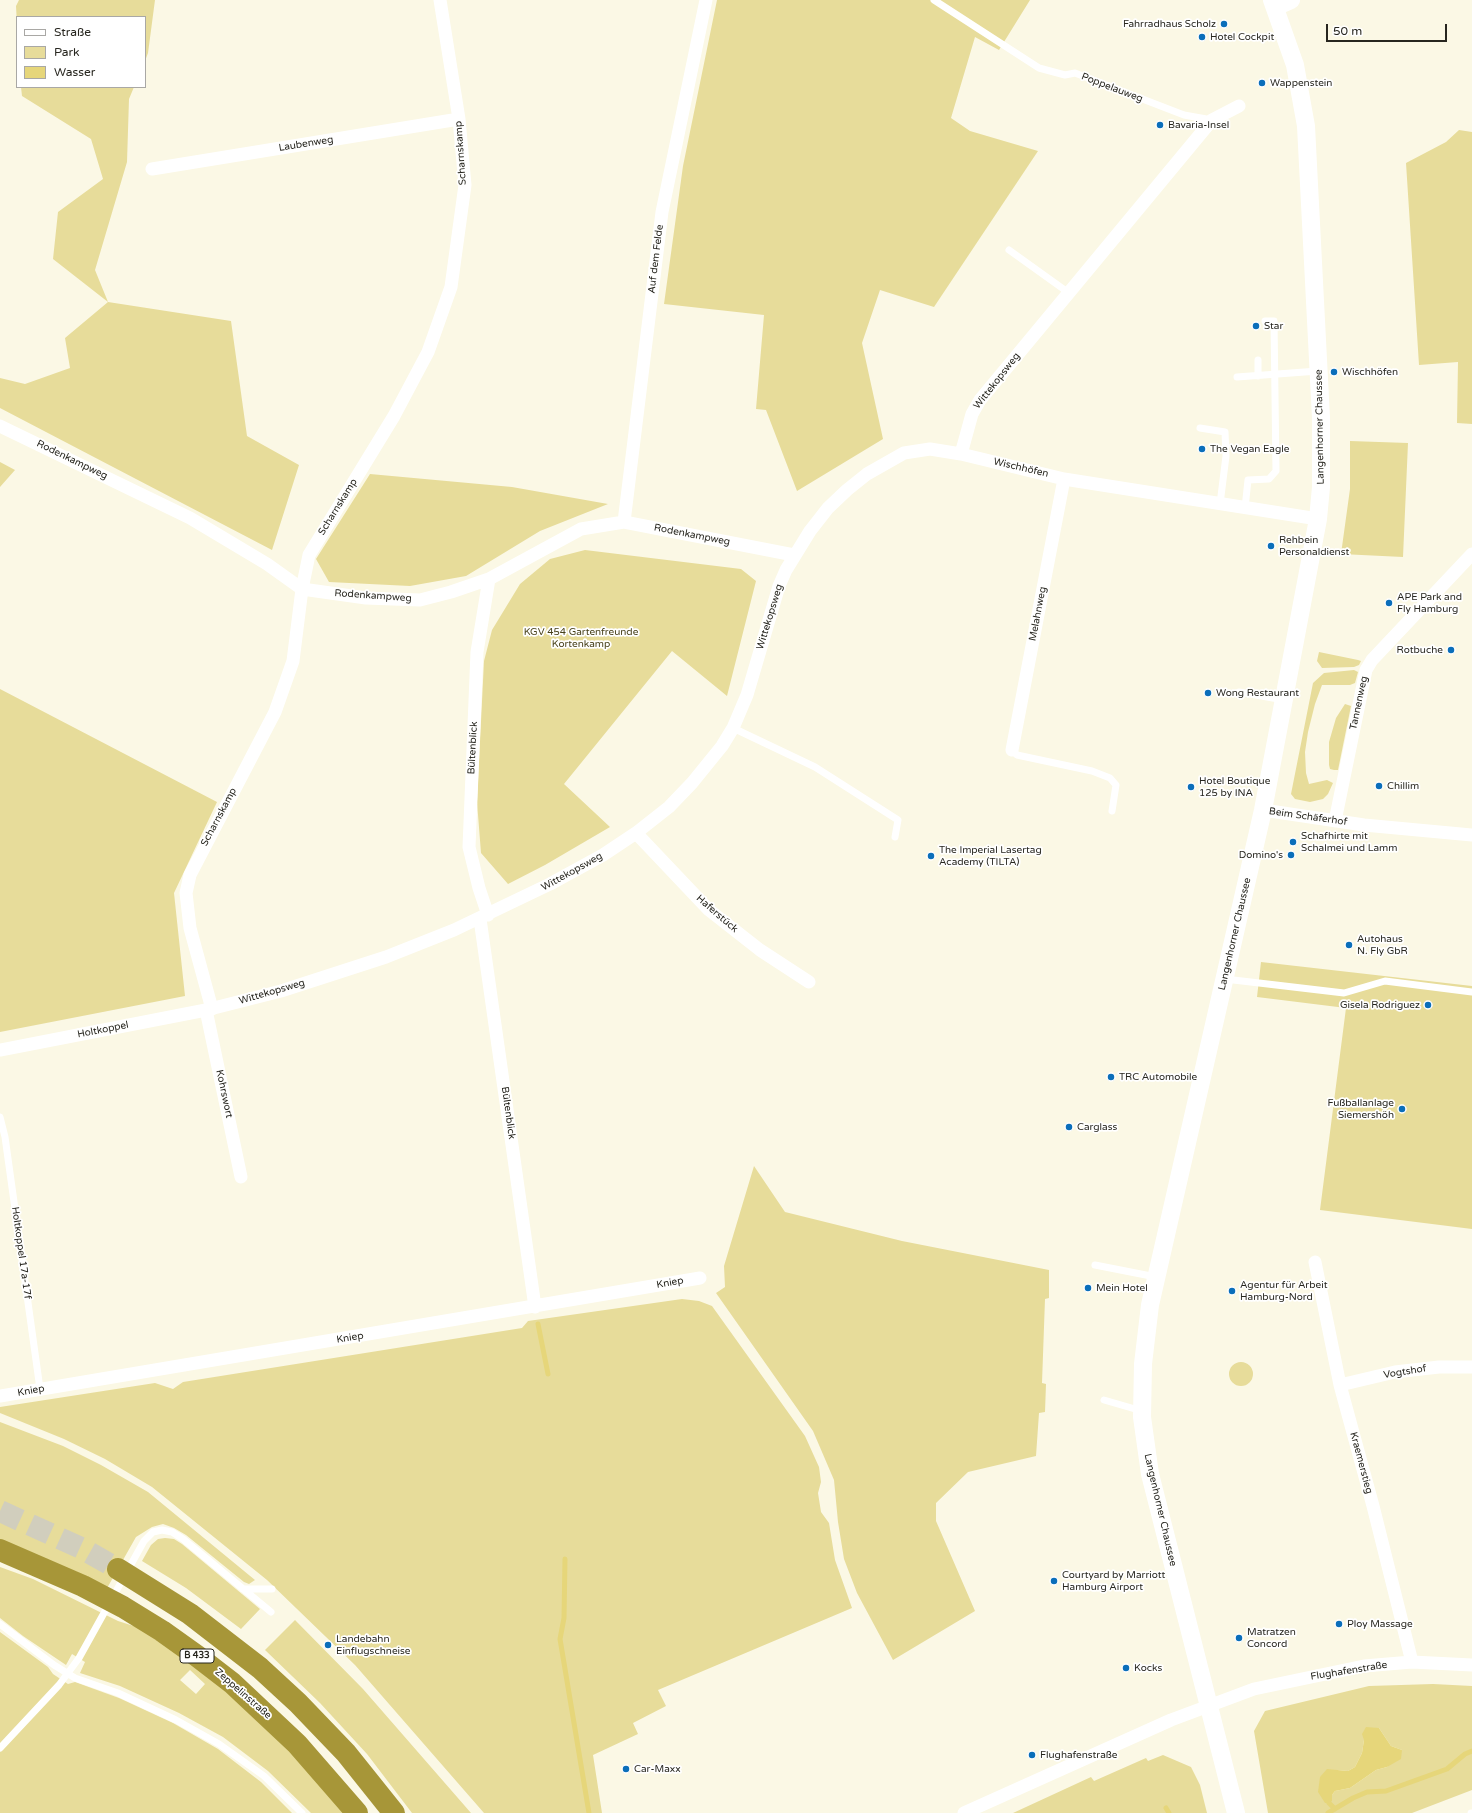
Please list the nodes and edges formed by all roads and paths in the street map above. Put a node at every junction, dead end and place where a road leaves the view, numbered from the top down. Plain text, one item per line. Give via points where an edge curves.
1 (440, 0) edge
2 (706, 0) edge
3 (934, 0) edge
4 (1280, 2) edge
5 (1239, 106) dead end
6 (459, 119) junction
7 (1212, 120) junction
8 (152, 169) dead end
9 (1008, 250) dead end
10 (1068, 293) junction
11 (1265, 321) dead end
12 (1258, 360) dead end
13 (1319, 371) junction
14 (1275, 375) junction
15 (1258, 376) junction
16 (1237, 377) dead end
17 (0, 426) edge
18 (1200, 428) dead end
19 (961, 454) junction
20 (1064, 479) junction
21 (1220, 504) junction
22 (1245, 508) junction
23 (1318, 519) junction
24 (624, 522) junction
25 (1472, 554) edge
26 (794, 555) junction
27 (489, 579) junction
28 (302, 589) junction
29 (1239, 692) dead end
30 (1284, 700) junction
31 (733, 728) junction
32 (1012, 750) joint
33 (1262, 810) junction
34 (1112, 812) dead end
35 (1335, 820) junction
36 (636, 833) junction
37 (1472, 835) edge
38 (895, 837) dead end
39 (484, 917) junction
40 (1225, 979) junction
41 (809, 982) dead end
42 (1472, 992) edge
43 (209, 1009) junction
44 (0, 1050) edge
45 (0, 1117) edge
46 (241, 1177) dead end
47 (1315, 1262) dead end
48 (1095, 1265) dead end
49 (1156, 1277) junction
50 (700, 1278) dead end
51 (535, 1307) junction
52 (1472, 1367) edge
53 (1340, 1385) junction
54 (40, 1389) junction
55 (0, 1396) edge
56 (1104, 1400) dead end
57 (1142, 1411) junction
58 (0, 1550) edge
59 (118, 1569) tunnel mouth
60 (243, 1589) junction
61 (272, 1589) dead end
62 (271, 1612) dead end
63 (0, 1624) edge
64 (1412, 1662) junction
65 (1472, 1665) edge
66 (68, 1674) junction
67 (1209, 1705) junction
68 (0, 1748) edge
69 (302, 1813) edge
70 (357, 1813) edge
71 (394, 1813) edge
72 (964, 1813) edge
73 (1236, 1813) edge

1 - 6 street, Scharnskamp
2 - 24 street, Auf dem Felde via 662,212
3 - 7 lane, Poppelauweg via 1040,68 1065,75 1075,74 1184,115
4 - 13 main road, Langenhorner Chaussee via 1306,126
5 - 7 street, Wittekopsweg
6 - 8 street, Laubenweg
6 - 28 street, Scharnskamp via 465,185 451,287 428,352 398,410 309,555
7 - 10 street, Wittekopsweg
9 - 10 lane
10 - 19 street, Wittekopsweg via 980,400 972,414
11 - 14 lane via 1274,321
12 - 15 lane
13 - 14 lane
13 - 23 main road, Langenhorner Chaussee via 1322,460
14 - 15 lane
14 - 22 lane via 1276,471 1269,479 1248,480
15 - 16 lane
17 - 28 street, Rodenkampweg via 190,518 267,564
18 - 21 lane via 1225,432 1226,456
19 - 20 street, Wischhöfen
19 - 26 street, Wittekopsweg via 930,449 917,450 892,459 866,474 828,508
20 - 21 street, Wischhöfen
20 - 32 street, Melahnweg
21 - 22 street, Wischhöfen
22 - 23 street, Wischhöfen
23 - 30 main road, Langenhorner Chaussee
24 - 26 street, Rodenkampweg
24 - 27 street, Rodenkampweg via 581,529
25 - 35 street, Tannenweg via 1372,660 1366,670
26 - 31 street, Wittekopsweg via 779,586 747,695
27 - 28 street, Rodenkampweg via 420,600 366,598
27 - 39 street, Bültenblick via 478,652 469,847
28 - 43 street, Scharnskamp via 293,661 275,712 190,875 186,893 190,928
29 - 30 lane
30 - 33 main road, Langenhorner Chaussee
31 - 36 street, Wittekopsweg via 692,783
31 - 38 lane via 815,767 898,820
32 - 34 lane via 1017,756 1092,771 1110,778 1116,785
33 - 35 street, Beim Schäferhof
33 - 40 main road, Langenhorner Chaussee
35 - 37 street, Beim Schäferhof
36 - 39 street, Wittekopsweg via 603,855
36 - 41 street, Haferstück via 709,910 760,950
39 - 43 street, Wittekopsweg via 386,957 280,992
39 - 51 street, Bültenblick
40 - 42 lane via 1344,993 1385,981
40 - 49 main road, Langenhorner Chaussee
43 - 44 street, Holtkoppel
43 - 46 street, Kohrswort
45 - 54 lane, Holtkoppel 17a-17f via 5,1137
47 - 53 street, Kraemerstieg
48 - 49 lane
49 - 57 main road, Langenhorner Chaussee via 1145,1334
50 - 51 street, Kniep
51 - 54 street, Kniep
52 - 53 street, Vogtshof via 1439,1367 1394,1372
53 - 64 street, Kraemerstieg
54 - 55 street, Kniep
56 - 57 lane
57 - 67 main road, Langenhorner Chaussee via 1152,1482
58 - 70 highway, Zeppelinstraße / B 433 via 83,1586 123,1607 197,1656 253,1702 298,1744
59 - 71 highway, B 433 via 190,1614 260,1668 298,1702 346,1753
60 - 61 lane
60 - 62 lane
60 - 66 lane via 172,1532 153,1532 144,1541
63 - 66 lane
64 - 65 street, Flughafenstraße
64 - 67 street, Flughafenstraße via 1364,1666 1323,1674 1254,1689
66 - 68 lane
66 - 69 lane via 118,1693 220,1744 264,1776
67 - 72 street, Flughafenstraße via 1135,1735
67 - 73 main road, Langenhorner Chaussee

